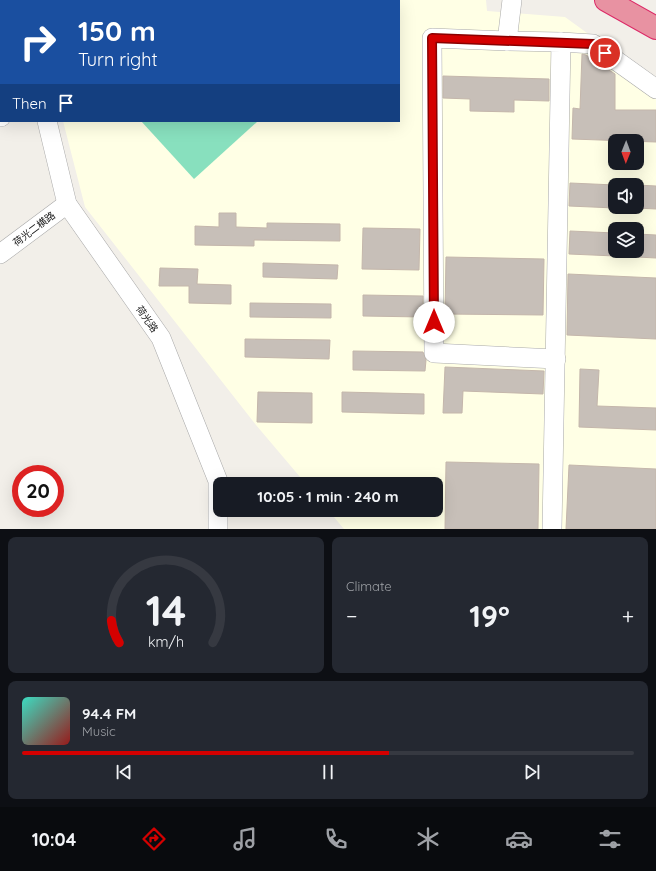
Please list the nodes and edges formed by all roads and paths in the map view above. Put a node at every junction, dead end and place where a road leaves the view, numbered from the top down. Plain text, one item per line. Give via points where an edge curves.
1 (512, 0) edge
2 (606, 0) edge
3 (656, 28) edge
4 (507, 41) junction
5 (561, 42) junction
6 (656, 89) edge
7 (47, 122) edge
8 (67, 204) junction
9 (0, 254) edge
10 (556, 359) junction
11 (218, 529) edge
12 (552, 529) edge

1 - 4 street
2 - 3 highway
4 - 5 street
4 - 10 street via 432,38 434,353
5 - 6 street via 593,44
5 - 10 street
7 - 8 street, 荷光路
8 - 9 street, 荷光二横路
8 - 11 street, 荷光路 via 161,338 218,481
10 - 12 street

